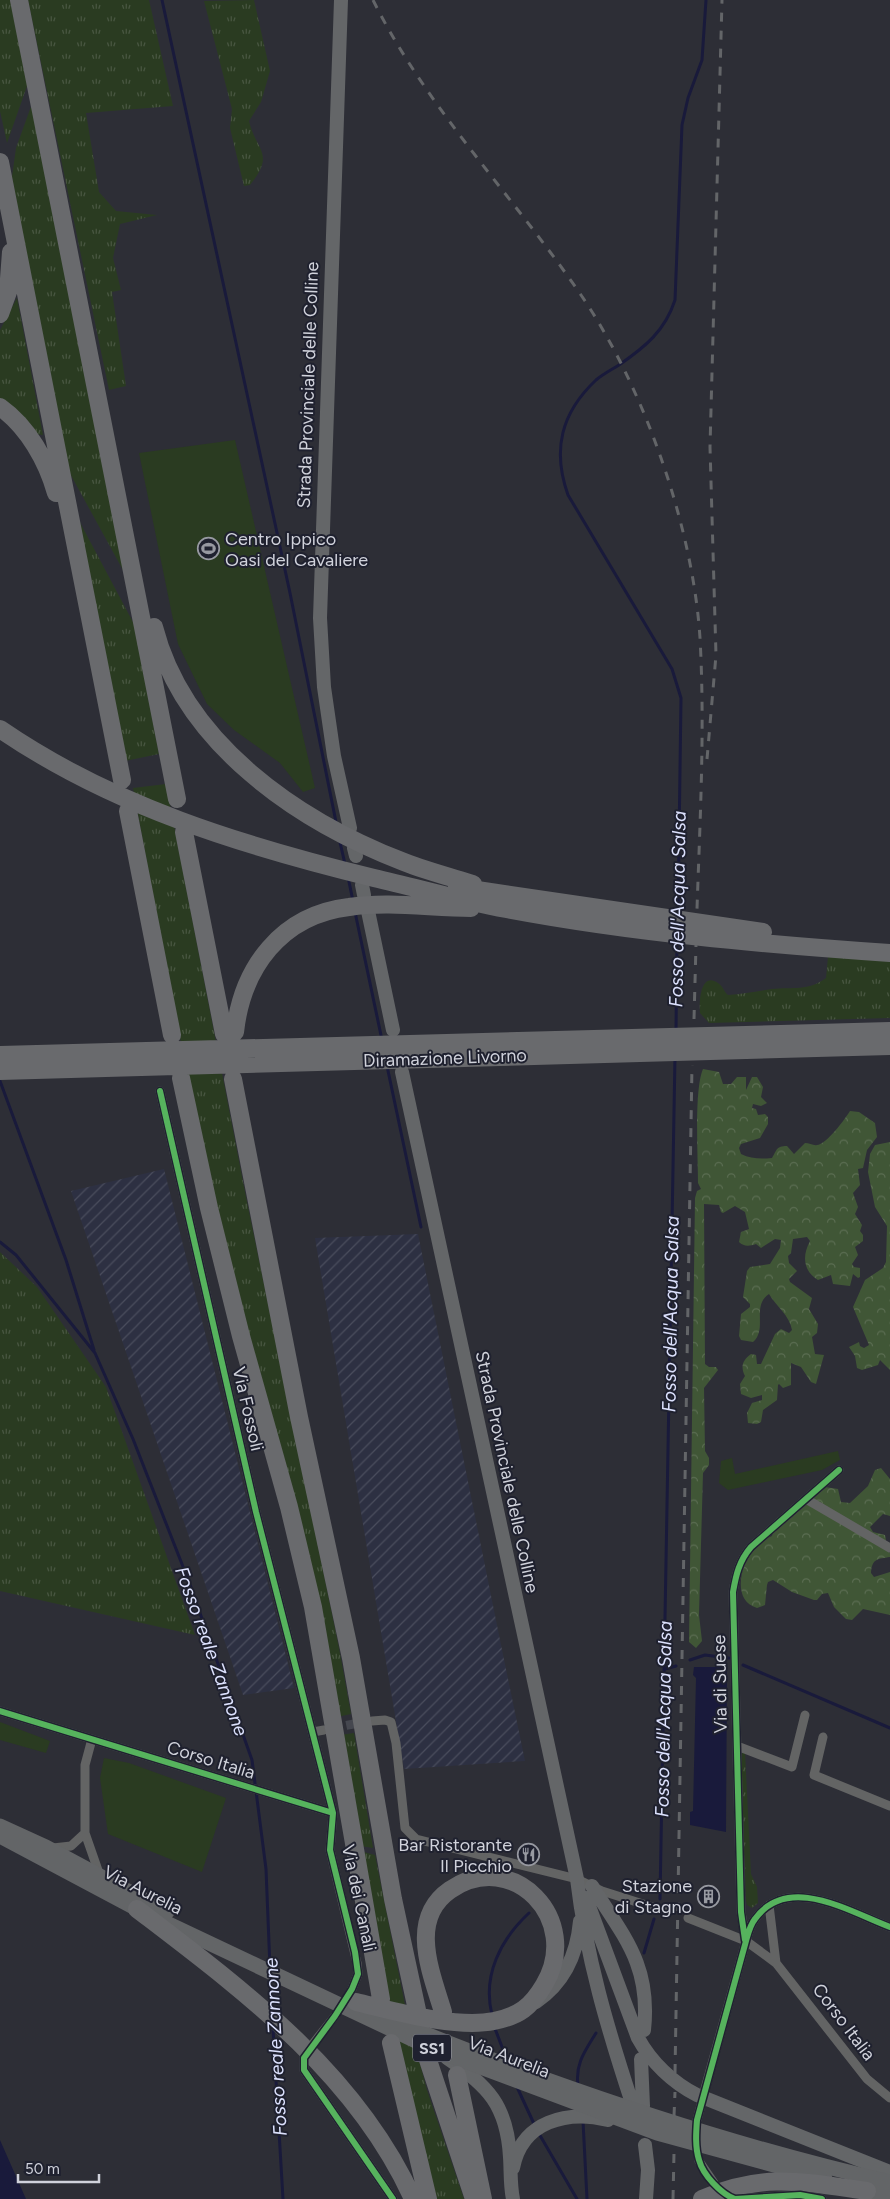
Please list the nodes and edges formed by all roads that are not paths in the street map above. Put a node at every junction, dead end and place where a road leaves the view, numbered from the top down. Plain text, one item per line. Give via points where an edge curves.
1 (19, 0) edge
2 (342, 0) edge
3 (0, 162) edge
4 (11, 219) junction
5 (0, 314) edge
6 (0, 408) edge
7 (130, 561) junction
8 (84, 587) junction
9 (0, 720) edge
10 (0, 729) edge
11 (122, 780) dead end
12 (177, 799) dead end
13 (128, 811) dead end
14 (350, 828) dead end
15 (184, 832) dead end
16 (505, 901) junction
17 (368, 911) dead end
18 (890, 945) edge
19 (890, 954) edge
20 (393, 1030) dead end
21 (890, 1031) edge
22 (172, 1035) dead end
23 (890, 1046) edge
24 (0, 1054) edge
25 (0, 1071) edge
26 (402, 1072) dead end
27 (181, 1078) dead end
28 (233, 1079) dead end
29 (160, 1091) dead end
30 (839, 1470) dead end
31 (806, 1499) junction
32 (890, 1548) edge
33 (0, 1711) edge
34 (805, 1715) dead end
35 (372, 1721) tunnel mouth
36 (324, 1730) tunnel mouth
37 (313, 1732) junction
38 (823, 1737) dead end
39 (92, 1739) junction
40 (737, 1746) junction
41 (890, 1806) edge
42 (333, 1813) junction
43 (0, 1826) edge
44 (85, 1833) junction
45 (0, 1836) edge
46 (46, 1847) junction
47 (100, 1876) junction
48 (577, 1879) junction
49 (592, 1886) junction
50 (769, 1905) junction
51 (137, 1909) junction
52 (581, 1910) junction
53 (665, 1911) dead end
54 (688, 1918) dead end
55 (890, 1928) edge
56 (746, 1941) junction
57 (776, 1963) junction
58 (354, 1996) junction
59 (382, 1999) dead end
60 (532, 2004) junction
61 (417, 2010) dead end
62 (443, 2012) dead end
63 (336, 2016) tunnel mouth
64 (644, 2030) dead end
65 (391, 2043) dead end
66 (312, 2044) dead end
67 (431, 2055) junction
68 (304, 2058) dead end
69 (641, 2059) dead end
70 (457, 2075) dead end
71 (705, 2089) dead end
72 (890, 2098) edge
73 (701, 2105) dead end
74 (697, 2120) dead end
75 (658, 2133) junction
76 (645, 2145) dead end
77 (699, 2161) dead end
78 (890, 2172) edge
79 (512, 2176) junction
80 (890, 2182) edge
81 (714, 2183) dead end
82 (867, 2190) junction
83 (726, 2196) dead end
84 (890, 2196) edge
85 (393, 2199) edge
86 (412, 2199) edge
87 (428, 2199) edge
88 (474, 2199) edge
89 (483, 2199) edge
90 (513, 2199) edge
91 (646, 2199) edge
92 (702, 2199) edge
93 (822, 2199) edge

1 - 7 highway
2 - 14 main road, Strada Provinciale delle Colline via 320,618 324,687 334,756
3 - 4 highway
4 - 5 highway via 11,275
4 - 8 highway
6 - 8 highway via 14,419 35,445 51,475
7 - 12 highway
7 - 16 highway via 149,608 157,641 183,698 220,746 273,790 313,816 370,847
8 - 11 highway
9 - 16 highway via 87,772 192,816 327,858
10 - 16 highway via 83,780 207,830 324,866
13 - 22 highway
15 - 16 highway via 230,1033 245,986 260,959 300,924 341,908
16 - 18 highway via 797,937
16 - 19 highway via 666,934
17 - 20 main road
21 - 24 highway, Diramazione Livorno
23 - 25 highway, Diramazione Livorno
26 - 48 main road, Strada Provinciale delle Colline
27 - 59 highway via 240,1336 289,1507 313,1607
28 - 61 highway via 299,1417 351,1658 393,1899
29 - 37 street, Via Fossoli via 256,1512
30 - 31 street, Via di Suese
31 - 32 street
31 - 40 street, Via di Suese via 751,1547 738,1566 733,1592
33 - 39 street, Corso Italia
34 - 40 street, Via di Suese via 792,1767
35 - 48 street via 391,1722 405,1828 416,1839
36 - 37 street
37 - 42 street
38 - 41 street via 814,1775
39 - 42 street, Corso Italia
39 - 44 street via 85,1765
40 - 56 street, Via di Suese via 741,1912
42 - 58 street, Via dei Canali via 330,1850 357,1963
43 - 46 main road, Via Aurelia / SS1
44 - 46 street via 71,1846
44 - 47 street
45 - 51 main road, Via Aurelia / SS1
46 - 47 main road, Via Aurelia / SS1
47 - 58 main road, Via Aurelia / SS1 via 229,1943
48 - 49 street
48 - 52 main road
48 - 78 main road via 638,2038 667,2074 697,2095
49 - 53 street
49 - 64 main road via 635,1956 644,1992
50 - 55 street via 787,1897 814,1898
50 - 56 street via 754,1920
50 - 57 street
51 - 67 main road, Via Aurelia / SS1
51 - 86 highway via 265,2011 330,2074 365,2117 395,2163
52 - 60 main road via 578,1936 566,1972 549,1993
52 - 69 main road via 599,1994 637,2104
54 - 56 street, Corso Italia
56 - 57 street, Corso Italia
56 - 71 street
57 - 72 street, Corso Italia via 867,2080
58 - 60 highway via 424,2018 475,2022 510,2016
58 - 80 main road, Via Aurelia / SS1 via 401,2023 616,2105 808,2163
60 - 62 highway via 555,1960 553,1924 545,1907 533,1895 513,1882 489,1878 462,1884 446,1893 427,1921 426,1952
63 - 66 street
65 - 87 highway
67 - 75 main road, Via Aurelia / SS1
67 - 79 main road via 471,2074 498,2103 507,2128
67 - 88 highway
68 - 85 street via 304,2070
70 - 89 highway
73 - 74 street
75 - 79 main road via 592,2116 556,2119 525,2142 516,2158
75 - 82 main road, Via Aurelia / SS1
76 - 91 main road via 648,2170
77 - 81 street
79 - 90 main road
82 - 84 main road, Via Aurelia / SS1
82 - 92 highway via 773,2180 728,2188
83 - 93 street via 735,2199 800,2195

